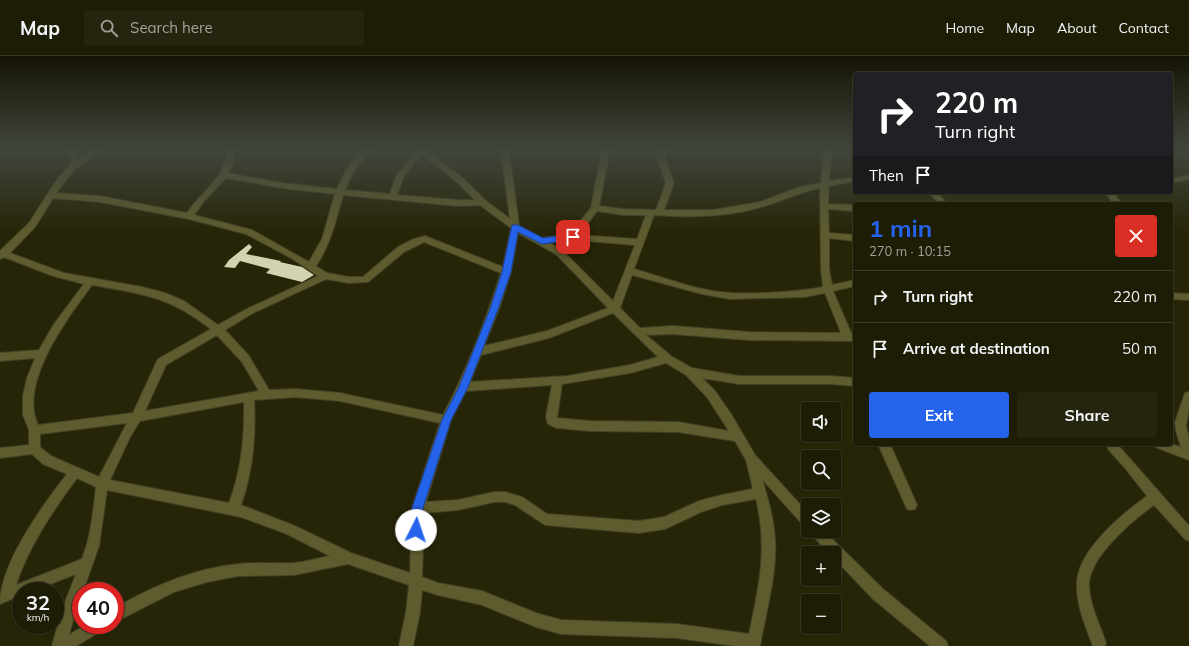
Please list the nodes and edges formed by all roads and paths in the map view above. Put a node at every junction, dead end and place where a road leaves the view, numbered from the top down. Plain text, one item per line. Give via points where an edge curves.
1 (63, 178) edge
2 (222, 178) edge
3 (239, 178) edge
4 (347, 178) edge
5 (399, 178) edge
6 (457, 178) edge
7 (509, 178) edge
8 (601, 178) edge
9 (668, 178) edge
10 (825, 178) edge
11 (1187, 178) edge
12 (853, 179) edge
13 (1173, 181) edge
14 (825, 183) junction
15 (339, 192) junction
16 (935, 194) edge
17 (51, 195) junction
18 (393, 196) junction
19 (482, 202) junction
20 (941, 202) edge
21 (825, 206) junction
22 (595, 208) junction
23 (853, 208) edge
24 (655, 213) junction
25 (189, 216) junction
26 (515, 227) junction
27 (824, 235) junction
28 (573, 237) junction
29 (853, 238) edge
30 (542, 241) junction
31 (640, 242) junction
32 (558, 252) junction
33 (2, 255) edge
34 (310, 267) junction
35 (629, 271) junction
36 (506, 272) junction
37 (325, 276) junction
38 (90, 282) junction
39 (853, 283) edge
40 (828, 289) junction
41 (1173, 296) edge
42 (1189, 297) edge
43 (615, 309) junction
44 (219, 330) junction
45 (638, 332) junction
46 (852, 337) edge
47 (477, 352) junction
48 (43, 354) junction
49 (0, 357) edge
50 (668, 359) junction
51 (690, 372) junction
52 (558, 380) junction
53 (853, 382) edge
54 (464, 387) junction
55 (266, 394) junction
56 (1189, 396) edge
57 (250, 397) junction
58 (137, 417) junction
59 (446, 420) junction
60 (34, 430) junction
61 (738, 437) junction
62 (885, 446) edge
63 (1112, 446) edge
64 (1167, 446) edge
65 (34, 449) junction
66 (1188, 451) edge
67 (0, 453) edge
68 (751, 459) junction
69 (74, 473) junction
70 (102, 484) junction
71 (760, 493) junction
72 (1156, 497) junction
73 (911, 505) dead end
74 (418, 508) junction
75 (233, 510) junction
76 (801, 514) edge
77 (1189, 535) edge
78 (823, 538) edge
79 (348, 558) junction
80 (86, 564) junction
81 (416, 581) junction
82 (3, 595) edge
83 (124, 610) edge
84 (83, 634) edge
85 (1099, 643) dead end
86 (753, 644) edge
87 (59, 646) edge
88 (63, 646) edge
89 (406, 646) edge
90 (941, 646) edge

1 - 17 street
2 - 25 street
3 - 15 street
4 - 15 street
5 - 18 street
6 - 19 street
7 - 26 street
8 - 22 street
9 - 24 street via 670,183
10 - 14 street
11 - 13 street
12 - 14 street
14 - 21 street
14 - 24 street via 743,208 714,213
15 - 18 street
15 - 34 street via 331,227 320,256
16 - 20 street
17 - 25 street via 100,199
17 - 33 street via 35,220
18 - 19 street
19 - 26 street
21 - 23 street
21 - 27 street
22 - 24 street
22 - 28 street
24 - 31 street
25 - 34 street via 248,232
26 - 30 street
26 - 36 street
27 - 29 street
27 - 40 street
28 - 30 street
28 - 31 street
28 - 32 street
30 - 32 street
31 - 35 street
32 - 43 street
33 - 38 street via 62,276
34 - 37 street
35 - 40 street via 713,294 730,296 781,296
35 - 43 street
36 - 37 street via 425,239 411,244 365,280
36 - 47 street
37 - 44 street
38 - 44 street via 166,296 186,306
38 - 48 street via 68,309
39 - 40 street
40 - 46 street
41 - 42 street
43 - 45 street
43 - 47 street via 549,334
44 - 55 street via 257,374
44 - 58 street via 162,362
45 - 46 street via 673,330 749,336
45 - 50 street
47 - 54 street
48 - 49 street
48 - 60 street via 32,379 28,413
50 - 51 street
50 - 52 street via 594,376
51 - 53 street via 740,380
51 - 61 street via 711,394
52 - 54 street
52 - 61 street via 551,417 552,421 557,423 678,427
54 - 59 street
55 - 57 street
55 - 59 street via 296,393 340,397
56 - 66 street via 1182,414 1180,429
57 - 58 street
57 - 75 street via 248,454 242,486
58 - 60 street
58 - 70 street
59 - 74 street
60 - 65 street
61 - 68 street
62 - 73 street
63 - 72 street
64 - 66 street
65 - 67 street
65 - 69 street via 47,460
68 - 71 street
68 - 76 street
69 - 70 street
69 - 82 street via 32,533
70 - 75 street
70 - 80 street via 93,546
71 - 74 street via 722,500 699,507 665,523 639,527 545,519 518,501 494,496 458,505
71 - 86 street via 769,550 765,593
72 - 77 street
72 - 85 street via 1115,530 1087,569 1083,583
74 - 81 street
75 - 79 street via 291,530
78 - 90 street via 878,594
79 - 81 street
79 - 83 street via 295,568 218,573 163,591
80 - 82 street
80 - 87 street via 68,610
81 - 86 street via 438,589 482,598 536,620 561,627 677,631
81 - 89 street
84 - 88 street

